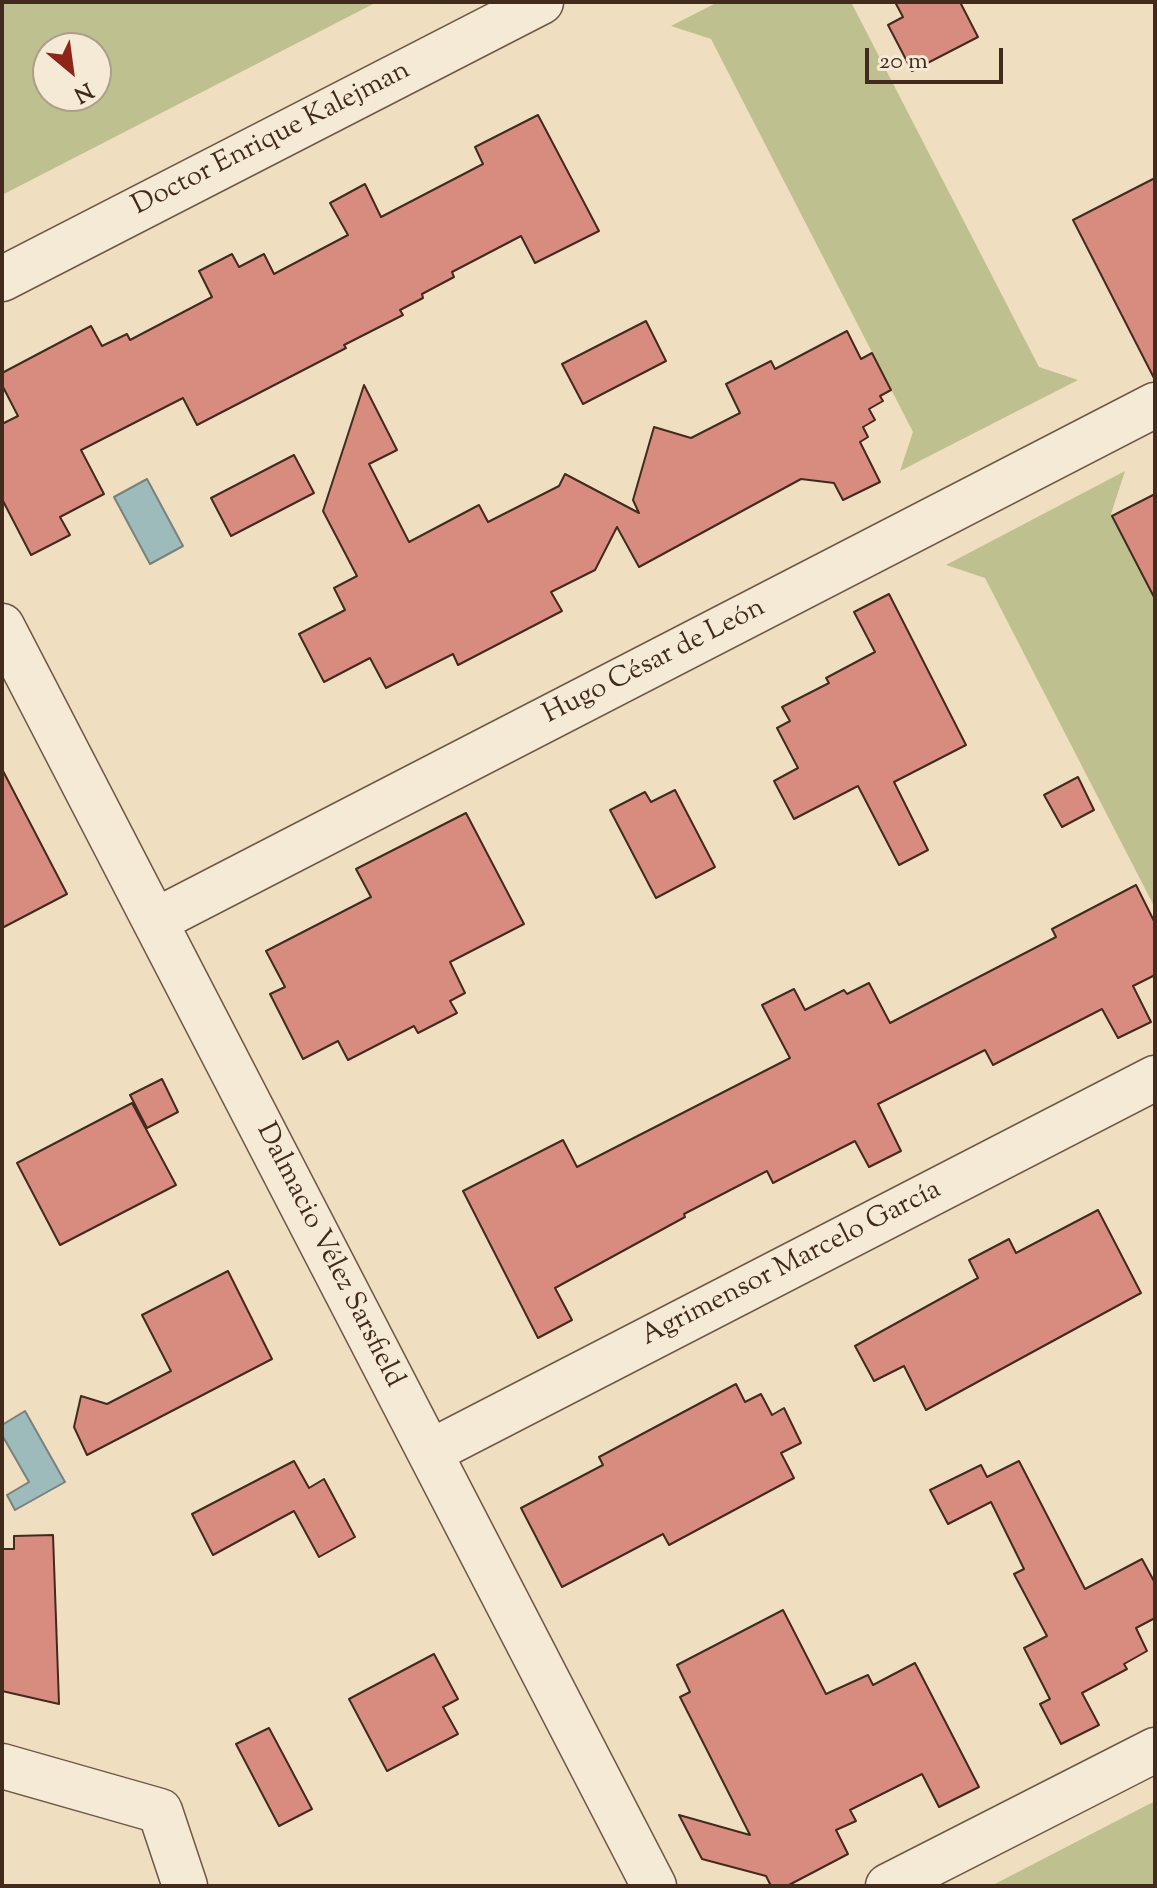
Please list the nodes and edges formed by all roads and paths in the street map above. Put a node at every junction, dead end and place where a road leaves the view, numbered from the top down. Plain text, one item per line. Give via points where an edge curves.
1 (541, 2) edge
2 (2, 279) edge
3 (1155, 405) edge
4 (2, 626) edge
5 (155, 921) junction
6 (1155, 1078) edge
7 (430, 1452) junction
8 (1155, 1750) edge
9 (2, 1766) edge
10 (185, 1886) edge
11 (654, 1886) edge
12 (888, 1886) edge

1 - 2 street, Doctor Enrique Kalejman
3 - 5 street, Hugo César de León
4 - 5 street, Dalmacio Vélez Sarsfield
5 - 7 street, Dalmacio Vélez Sarsfield
6 - 7 street, Agrimensor Marcelo García
7 - 11 street, Dalmacio Vélez Sarsfield
8 - 12 street
9 - 10 street via 160,1811

